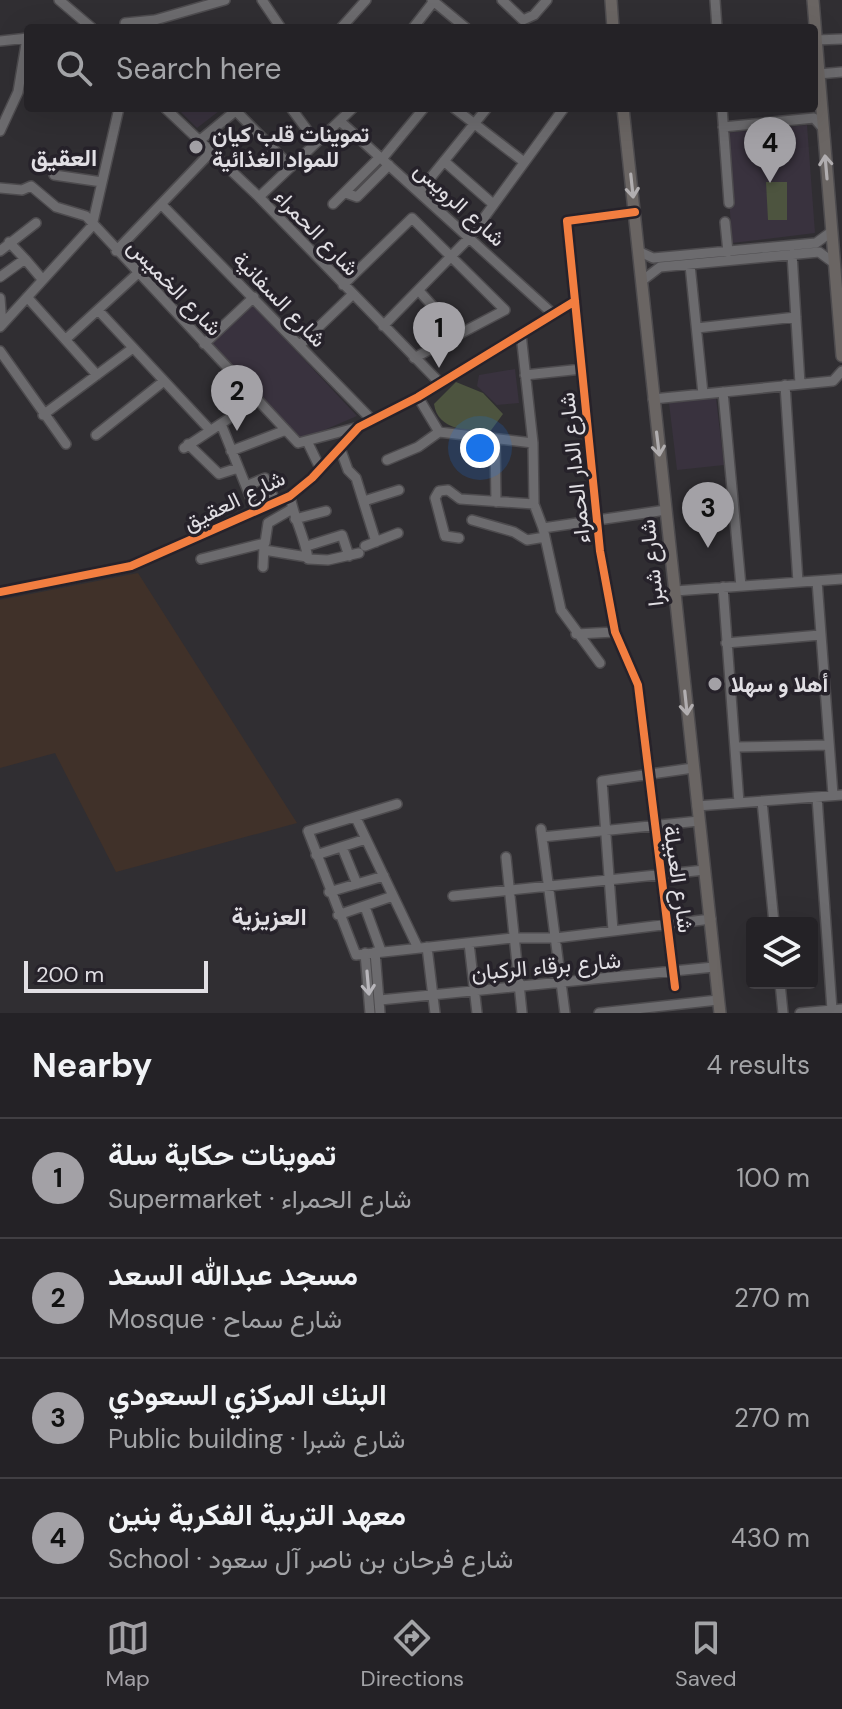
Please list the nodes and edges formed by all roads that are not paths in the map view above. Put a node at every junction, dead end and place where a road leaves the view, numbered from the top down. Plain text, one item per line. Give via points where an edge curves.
1 (59, 0) edge
2 (225, 0) edge
3 (262, 0) edge
4 (366, 0) edge
5 (502, 0) edge
6 (547, 0) edge
7 (611, 0) edge
8 (715, 0) edge
9 (813, 0) edge
10 (433, 1) edge
11 (214, 2) edge
12 (125, 23) dead end
13 (87, 24) edge
14 (152, 24) edge
15 (278, 24) edge
16 (347, 24) edge
17 (416, 24) edge
18 (453, 24) edge
19 (613, 24) edge
20 (717, 24) edge
21 (815, 24) edge
22 (24, 38) edge
23 (842, 39) edge
24 (818, 40) edge
25 (0, 41) edge
26 (24, 53) edge
27 (842, 72) edge
28 (818, 74) joint
29 (118, 112) edge
30 (169, 112) edge
31 (234, 112) edge
32 (241, 112) edge
33 (294, 112) edge
34 (350, 112) edge
35 (421, 112) edge
36 (461, 112) edge
37 (484, 112) edge
38 (561, 112) edge
39 (623, 112) edge
40 (722, 112) edge
41 (341, 122) junction
42 (475, 123) junction
43 (723, 127) junction
44 (822, 127) junction
45 (0, 131) edge
46 (199, 141) junction
47 (316, 142) junction
48 (211, 152) junction
49 (384, 160) junction
50 (444, 161) junction
51 (524, 162) junction
52 (291, 167) junction
53 (54, 175) dead end
54 (102, 182) junction
55 (0, 188) edge
56 (419, 192) junction
57 (259, 197) junction
58 (729, 203) dead end
59 (333, 204) dead end
60 (493, 204) junction
61 (162, 205) junction
62 (635, 212) junction
63 (725, 222) dead end
64 (36, 223) dead end
65 (92, 226) junction
66 (831, 232) junction
67 (470, 237) junction
68 (9, 242) junction
69 (0, 251) edge
70 (116, 251) junction
71 (640, 252) junction
72 (728, 252) junction
73 (792, 254) junction
74 (452, 257) junction
75 (25, 259) junction
76 (837, 264) edge
77 (690, 265) junction
78 (137, 274) junction
79 (0, 277) edge
80 (42, 279) junction
81 (643, 280) junction
82 (343, 285) junction
83 (420, 292) junction
84 (352, 295) junction
85 (27, 297) junction
86 (254, 297) junction
87 (0, 298) edge
88 (575, 301) junction
89 (98, 310) junction
90 (553, 314) junction
91 (796, 317) junction
92 (1, 326) edge
93 (383, 326) junction
94 (697, 328) junction
95 (458, 334) junction
96 (521, 334) junction
97 (66, 339) junction
98 (204, 344) junction
99 (300, 345) junction
100 (133, 348) junction
101 (0, 351) edge
102 (842, 356) edge
103 (414, 358) junction
104 (582, 369) junction
105 (842, 371) edge
106 (97, 375) junction
107 (525, 375) junction
108 (164, 381) junction
109 (440, 383) junction
110 (800, 384) junction
111 (785, 385) junction
112 (723, 392) junction
113 (703, 394) junction
114 (418, 397) junction
115 (653, 399) junction
116 (257, 400) junction
117 (43, 415) junction
118 (371, 419) junction
119 (221, 424) junction
120 (359, 427) junction
121 (210, 430) junction
122 (286, 430) junction
123 (439, 432) junction
124 (96, 435) dead end
125 (495, 439) junction
126 (302, 442) junction
127 (533, 443) junction
128 (66, 444) dead end
129 (340, 448) junction
130 (231, 451) junction
131 (387, 460) dead end
132 (238, 468) junction
133 (320, 468) junction
134 (246, 486) junction
135 (399, 490) dead end
136 (290, 496) junction
137 (275, 501) junction
138 (364, 501) junction
139 (496, 502) junction
140 (534, 504) junction
141 (666, 510) junction
142 (256, 511) junction
143 (326, 511) dead end
144 (294, 514) junction
145 (597, 518) junction
146 (472, 520) dead end
147 (544, 532) junction
148 (398, 533) dead end
149 (459, 538) dead end
150 (376, 542) junction
151 (264, 546) junction
152 (307, 546) junction
153 (358, 552) junction
154 (307, 557) junction
155 (201, 559) dead end
156 (263, 567) dead end
157 (842, 579) edge
158 (817, 581) junction
159 (798, 582) junction
160 (741, 586) junction
161 (723, 587) junction
162 (675, 591) junction
163 (0, 592) edge
164 (615, 632) junction
165 (576, 634) junction
166 (820, 635) junction
167 (726, 643) junction
168 (600, 663) dead end
169 (828, 745) junction
170 (736, 747) junction
171 (693, 768) junction
172 (650, 775) junction
173 (837, 795) edge
174 (817, 797) junction
175 (762, 801) junction
176 (739, 803) junction
177 (397, 804) dead end
178 (697, 806) junction
179 (356, 818) junction
180 (699, 821) junction
181 (653, 828) junction
182 (604, 831) junction
183 (366, 839) junction
184 (342, 847) junction
185 (316, 855) junction
186 (506, 857) dead end
187 (705, 870) junction
188 (658, 874) junction
189 (384, 876) junction
190 (608, 877) junction
191 (357, 884) junction
192 (547, 884) junction
193 (507, 889) junction
194 (329, 892) junction
195 (393, 896) junction
196 (453, 896) dead end
197 (365, 907) junction
198 (338, 915) junction
199 (773, 917) edge
200 (711, 919) junction
201 (668, 926) junction
202 (613, 931) junction
203 (513, 938) junction
204 (556, 938) junction
205 (469, 943) junction
206 (423, 947) junction
207 (374, 952) junction
208 (714, 967) junction
209 (674, 972) junction
210 (559, 982) junction
211 (518, 986) junction
212 (675, 987) dead end
213 (781, 989) edge
214 (474, 991) junction
215 (432, 995) junction
216 (380, 1000) junction
217 (718, 1000) junction
218 (837, 1009) edge
219 (370, 1013) edge
220 (380, 1013) edge
221 (435, 1013) edge
222 (477, 1013) edge
223 (522, 1013) edge
224 (565, 1013) edge
225 (599, 1013) edge
226 (720, 1013) edge
227 (783, 1013) edge
228 (800, 1013) edge

1 - 13 street
2 - 11 street
3 - 15 street
4 - 16 street
5 - 6 street via 523,20
7 - 19 main road
8 - 20 street
9 - 21 main road
10 - 17 street
10 - 18 street
11 - 14 street
12 - 14 street
22 - 25 street
23 - 24 street
26 - 45 street via 14,105
27 - 28 street
28 - 44 main road
29 - 54 street
30 - 46 street, شارع الحمراء
31 - 46 street
32 - 52 street
33 - 47 street
34 - 41 street
35 - 49 street
36 - 42 street
37 - 42 street
38 - 51 street
39 -> 62 main road, شارع شبرا
40 - 43 street
41 - 47 street
41 - 49 street, شارع الرويس
42 - 50 street
42 - 51 street
43 - 44 street via 814,118
43 - 58 street
66 -> 44 main road
46 - 48 street, شارع الحمراء
47 - 52 street
48 - 57 street, شارع الحمراء
48 - 61 street
49 - 56 street, شارع الرويس
49 - 59 street
50 - 56 street
50 - 60 street
51 - 60 street
52 - 57 street
53 - 54 street
54 - 65 street
55 - 65 street, شارع الخميس via 31,186 56,207 86,216
56 - 67 street, شارع الرويس
57 - 82 street, شارع الحمراء
60 - 67 street
61 - 70 street
61 - 86 street, شارع السفانية
62 - 71 main road, شارع شبرا
62 - 88 street, شارع الدار الحمراء via 567,221
63 - 72 street
64 - 68 street
65 - 70 street, شارع الخميس
65 - 80 street
66 - 72 street via 816,243
66 - 76 main road
67 - 74 street
67 - 90 street, شارع الرويس
68 - 69 street
68 - 75 street
70 - 78 street, شارع الخميس
71 - 72 street via 653,258
71 - 81 main road, شارع شبرا
73 - 76 street via 819,252
73 - 77 street
73 - 91 street
74 - 82 street via 412,218
74 - 83 street
74 - 95 street via 505,310
75 - 79 street
75 - 80 street
76 - 102 main road
77 - 81 street via 660,267
77 - 94 street
78 - 89 street
78 - 98 street, شارع الخميس
80 - 85 street
81 - 115 main road, شارع شبرا
82 - 84 street, شارع الحمراء
83 - 93 street
83 - 95 street
84 - 93 street, شارع الحمراء
84 - 99 street
85 - 92 street
85 - 97 street
86 - 98 street
86 - 99 street, شارع السفانية
87 - 92 street
88 - 90 street, شارع العقيق
88 - 104 street, شارع الدار الحمراء
89 - 97 street
89 - 100 street
90 - 96 street, شارع العقيق
91 - 94 street
91 - 110 street
93 - 103 street, شارع الحمراء
94 - 113 street
95 - 103 street
96 - 107 street
96 - 109 street, شارع العقيق
97 - 106 street
98 - 116 street, شارع الخميس
99 - 118 street, شارع السفانية
100 - 106 street
100 - 108 street
101 - 117 street
103 - 109 street, شارع الحمراء
104 - 107 street
104 - 145 street, شارع الدار الحمراء
105 - 110 street via 833,381
106 - 117 street
107 - 127 street
108 - 121 street
108 - 124 street
109 - 114 street, شارع العقيق
110 - 111 street
111 - 112 street
111 - 159 street
112 - 113 street
112 - 160 street
113 - 115 street
114 - 118 street, شارع العقيق
114 - 123 street
115 -> 141 main road, شارع شبرا
116 - 119 street
116 - 122 street, شارع الخميس
117 - 128 street
118 - 120 street, شارع العقيق
119 - 121 street
119 - 130 street
120 - 126 street
120 - 129 street, شارع العقيق
121 - 132 street via 186,446 219,474
122 - 126 street, شارع الخميس
122 - 130 street
123 - 125 street
123 - 131 street
125 - 127 street
125 - 139 street
126 - 133 street, شارع الخميس
127 - 140 street
129 - 133 street, شارع العقيق
129 - 138 street
130 - 132 street
132 - 134 street
133 - 136 street, شارع العقيق
134 - 137 street via 265,478
134 - 142 street
135 - 138 street
136 - 137 street, شارع العقيق
136 - 144 street
137 - 142 street, شارع العقيق
138 - 150 street
139 - 140 street
139 - 149 street via 460,499 448,490 436,494 445,536
140 - 147 street
141 - 145 street
141 - 162 main road, شارع شبرا
142 - 163 street, شارع العقيق via 131,566
143 - 144 street
144 - 151 street via 268,523
144 - 152 street
145 - 147 street
145 - 164 street, شارع الدار الحمراء
146 - 147 street via 527,540
147 - 165 street via 561,610
148 - 150 street
150 - 153 street
151 - 154 street
151 - 155 street
151 - 156 street
152 - 153 street via 342,535
152 - 154 street
153 - 154 street via 328,560
157 - 158 street
158 - 159 street
158 - 166 street
159 - 160 street
160 - 161 street
161 - 162 street
161 - 167 street
162 -> 171 main road, شارع شبرا
164 - 165 street
164 - 172 street, شارع الدار الحمراء via 638,685
165 - 168 street
166 - 167 street
166 - 169 street
167 - 170 street
169 - 170 street
169 - 173 street
170 - 176 street
171 - 172 street
171 - 178 main road, شارع شبرا
172 - 181 street, شارع العبيلة
172 - 182 street via 602,781
173 - 174 street
174 - 175 street
174 - 218 street
175 - 176 street
175 - 199 street
176 - 178 street
177 - 179 street
178 - 180 main road, شارع شبرا
179 - 183 street
179 - 185 street via 308,831
180 - 181 street
180 - 187 main road, شارع شبرا
181 - 182 street
181 - 188 street, شارع العبيلة
182 - 190 street
182 - 192 street via 541,833
183 - 184 street
183 - 189 street
184 - 185 street
184 - 191 street
185 - 194 street
186 - 193 street
187 - 188 street
187 - 200 main road, شارع شبرا
188 - 190 street
188 - 201 street, شارع العبيلة
189 - 191 street
189 - 195 street
190 - 192 street
190 - 202 street
191 - 194 street
192 - 193 street
192 - 204 street
193 - 196 street
193 - 203 street
194 - 198 street
195 - 197 street
195 - 206 street
197 - 198 street
197 - 207 street
198 - 207 street via 353,953
200 - 201 street
200 - 208 main road, شارع شبرا
201 - 202 street
201 - 209 street, شارع العبيلة
202 - 204 street
203 - 204 street
203 - 205 street
203 - 211 street
204 - 210 street
205 - 206 street
205 - 214 street
206 - 207 street
206 - 215 street
207 - 216 street
207 -> 219 street
208 - 209 street, شارع برقاء الركبان
208 - 217 main road, شارع شبرا
209 - 210 street, شارع برقاء الركبان
209 - 212 street, شارع العبيلة
210 - 211 street, شارع برقاء الركبان
210 - 224 street
211 - 214 street, شارع برقاء الركبان
211 - 223 street
213 - 227 street
214 - 215 street, شارع برقاء الركبان
214 - 222 street
215 - 216 street, شارع برقاء الركبان
215 - 221 street
216 - 220 street
217 - 225 street
217 - 226 main road, شارع شبرا
218 - 228 street

